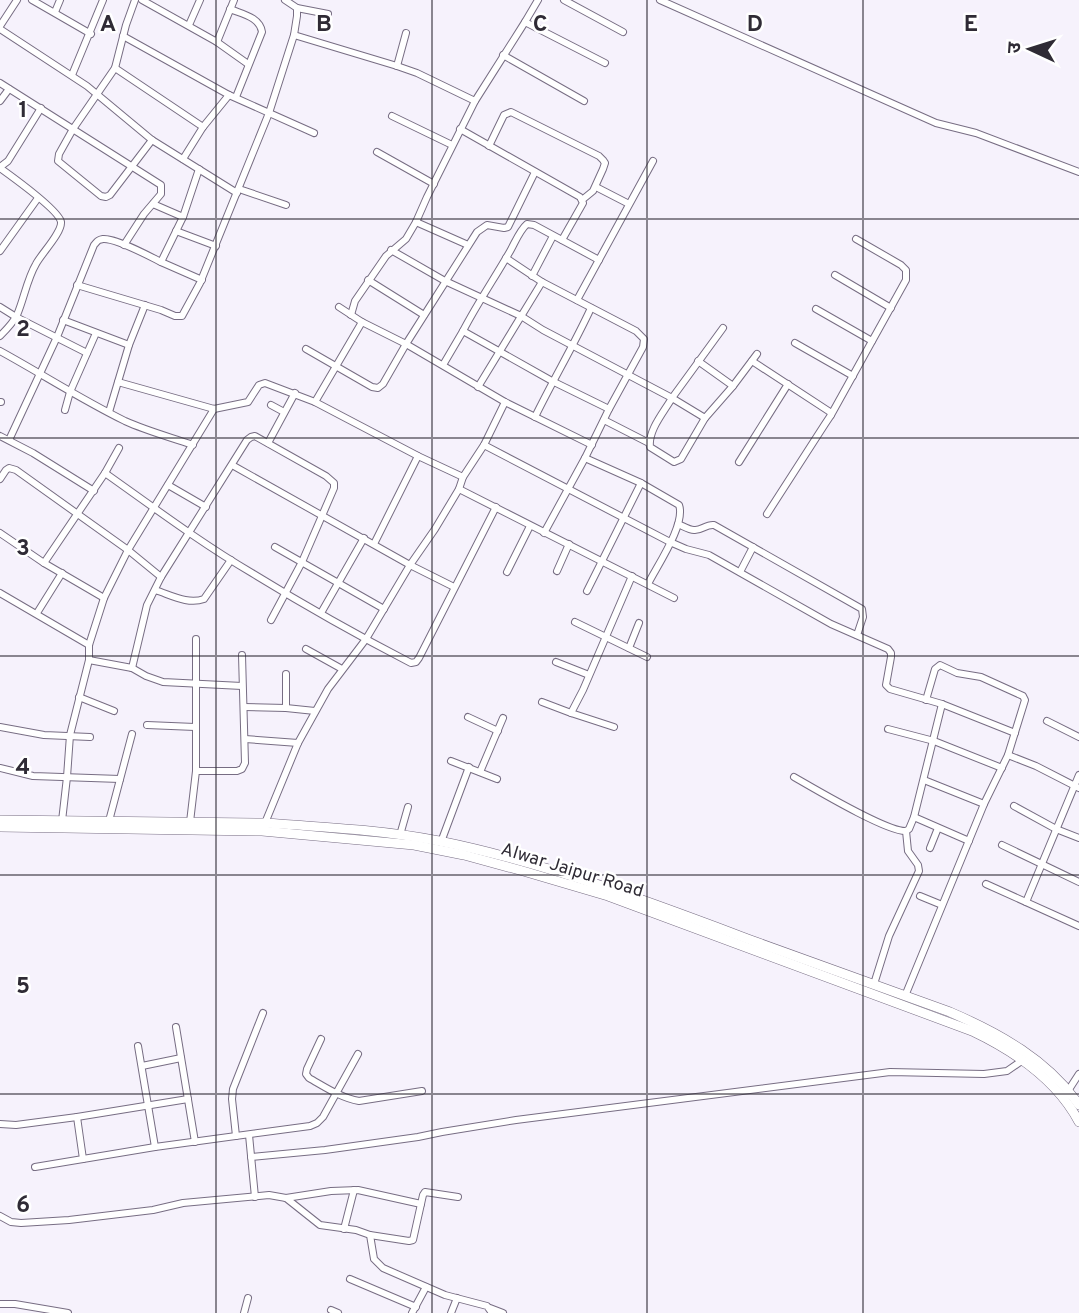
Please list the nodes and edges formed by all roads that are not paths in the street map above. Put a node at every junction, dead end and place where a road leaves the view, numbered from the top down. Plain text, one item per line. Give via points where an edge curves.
1 (17, 0) edge
2 (32, 0) edge
3 (60, 0) edge
4 (103, 0) edge
5 (135, 0) edge
6 (142, 0) edge
7 (200, 0) edge
8 (234, 0) edge
9 (285, 0) edge
10 (538, 0) edge
11 (564, 0) edge
12 (660, 0) edge
13 (297, 8) junction
14 (230, 9) junction
15 (55, 12) junction
16 (328, 14) dead end
17 (525, 22) junction
18 (189, 25) junction
19 (0, 27) edge
20 (623, 32) dead end
21 (406, 33) dead end
22 (91, 34) junction
23 (294, 35) junction
24 (123, 36) junction
25 (217, 41) junction
26 (503, 55) junction
27 (605, 63) dead end
28 (248, 64) junction
29 (397, 66) junction
30 (115, 68) junction
31 (72, 75) junction
32 (0, 83) edge
33 (9, 89) junction
34 (96, 93) junction
35 (233, 96) junction
36 (475, 101) junction
37 (584, 101) dead end
38 (0, 102) edge
39 (41, 108) junction
40 (269, 113) junction
41 (392, 116) dead end
42 (203, 127) junction
43 (73, 129) junction
44 (460, 129) junction
45 (314, 133) dead end
46 (152, 140) junction
47 (452, 145) junction
48 (489, 146) junction
49 (377, 152) dead end
50 (184, 159) junction
51 (653, 161) dead end
52 (0, 167) edge
53 (131, 167) junction
54 (199, 170) junction
55 (536, 172) junction
56 (1079, 172) edge
57 (434, 184) junction
58 (596, 187) junction
59 (238, 191) junction
60 (38, 198) junction
61 (582, 200) junction
62 (153, 204) junction
63 (629, 204) junction
64 (286, 205) dead end
65 (183, 217) junction
66 (416, 222) junction
67 (176, 231) junction
68 (553, 236) junction
69 (856, 239) dead end
70 (562, 240) junction
71 (124, 245) junction
72 (468, 245) junction
73 (216, 246) junction
74 (391, 250) junction
75 (0, 251) edge
76 (506, 258) junction
77 (599, 260) junction
78 (162, 262) junction
79 (835, 275) dead end
80 (532, 276) junction
81 (202, 280) junction
82 (368, 280) junction
83 (445, 281) junction
84 (542, 282) junction
85 (77, 285) junction
86 (481, 298) junction
87 (577, 300) junction
88 (145, 305) junction
89 (0, 307) edge
90 (339, 307) dead end
91 (891, 307) junction
92 (591, 308) junction
93 (816, 309) dead end
94 (351, 315) junction
95 (424, 315) junction
96 (521, 316) junction
97 (16, 317) junction
98 (63, 320) junction
99 (362, 322) junction
100 (723, 328) dead end
101 (463, 331) junction
102 (96, 332) junction
103 (0, 337) edge
104 (57, 337) junction
105 (872, 341) junction
106 (796, 343) dead end
107 (406, 344) junction
108 (129, 345) junction
109 (573, 346) junction
110 (306, 349) dead end
111 (0, 351) edge
112 (500, 351) junction
113 (87, 353) junction
114 (757, 354) dead end
115 (698, 361) junction
116 (752, 361) junction
117 (443, 366) junction
118 (336, 367) junction
119 (40, 373) junction
120 (627, 374) junction
121 (853, 376) junction
122 (118, 382) junction
123 (552, 382) junction
124 (788, 384) junction
125 (733, 386) junction
126 (478, 387) junction
127 (70, 392) junction
128 (295, 393) junction
129 (672, 398) junction
130 (315, 402) junction
131 (505, 402) junction
132 (271, 405) dead end
133 (214, 409) junction
134 (609, 409) junction
135 (65, 410) dead end
136 (109, 412) junction
137 (284, 412) junction
138 (831, 415) junction
139 (534, 417) junction
140 (705, 418) junction
141 (604, 420) junction
142 (0, 436) edge
143 (9, 440) junction
144 (268, 443) junction
145 (649, 443) junction
146 (592, 444) junction
147 (193, 445) junction
148 (484, 445) junction
149 (119, 448) dead end
150 (418, 456) junction
151 (585, 458) junction
152 (739, 462) dead end
153 (232, 464) junction
154 (105, 473) junction
155 (463, 477) junction
156 (0, 479) edge
157 (641, 483) junction
158 (168, 485) junction
159 (459, 488) junction
160 (568, 489) junction
161 (94, 491) junction
162 (153, 507) junction
163 (206, 507) junction
164 (495, 507) junction
165 (77, 513) junction
166 (767, 514) dead end
167 (322, 515) junction
168 (624, 517) junction
169 (678, 524) junction
170 (530, 526) junction
171 (0, 533) edge
172 (189, 533) junction
173 (544, 533) junction
174 (364, 538) junction
175 (670, 542) junction
176 (374, 544) junction
177 (569, 544) junction
178 (275, 547) dead end
179 (753, 547) junction
180 (128, 550) junction
181 (231, 560) junction
182 (603, 560) junction
183 (302, 562) junction
184 (44, 563) junction
185 (410, 565) junction
186 (557, 571) dead end
187 (507, 572) dead end
188 (740, 572) junction
189 (62, 573) junction
190 (632, 576) junction
191 (161, 578) junction
192 (337, 583) junction
193 (648, 584) junction
194 (454, 587) junction
195 (155, 590) junction
196 (587, 591) dead end
197 (285, 592) junction
198 (0, 593) edge
199 (104, 598) junction
200 (674, 598) dead end
201 (384, 609) junction
202 (37, 613) junction
203 (321, 613) junction
204 (271, 620) dead end
205 (575, 622) dead end
206 (639, 624) dead end
207 (857, 635) junction
208 (605, 637) junction
209 (196, 639) dead end
210 (366, 639) junction
211 (89, 645) junction
212 (629, 648) junction
213 (306, 649) dead end
214 (242, 655) dead end
215 (647, 657) dead end
216 (89, 660) junction
217 (556, 662) dead end
218 (132, 668) junction
219 (342, 669) junction
220 (286, 674) dead end
221 (589, 675) junction
222 (195, 683) junction
223 (242, 686) junction
224 (79, 698) junction
225 (926, 700) junction
226 (542, 702) dead end
227 (942, 704) junction
228 (244, 707) junction
229 (286, 708) junction
230 (114, 711) dead end
231 (315, 711) junction
232 (571, 713) junction
233 (468, 717) dead end
234 (502, 718) dead end
235 (1047, 721) dead end
236 (147, 725) dead end
237 (0, 727) edge
238 (195, 727) junction
239 (614, 727) dead end
240 (888, 729) dead end
241 (498, 731) junction
242 (1015, 733) junction
243 (132, 734) dead end
244 (70, 735) junction
245 (90, 737) dead end
246 (1079, 737) edge
247 (246, 739) junction
248 (934, 741) junction
249 (298, 743) junction
250 (1008, 755) junction
251 (451, 761) dead end
252 (468, 767) junction
253 (0, 768) edge
254 (1002, 768) junction
255 (195, 771) junction
256 (480, 772) junction
257 (1079, 775) edge
258 (67, 777) junction
259 (794, 777) dead end
260 (120, 779) junction
261 (497, 779) dead end
262 (923, 780) junction
263 (1077, 787) edge
264 (984, 804) junction
265 (1014, 806) dead end
266 (408, 807) dead end
267 (914, 817) junction
268 (0, 820) edge
269 (62, 821) junction
270 (109, 821) junction
271 (190, 822) junction
272 (265, 823) junction
273 (0, 827) edge
274 (938, 828) junction
275 (1056, 829) junction
276 (906, 831) junction
277 (400, 835) junction
278 (1079, 838) edge
279 (970, 841) junction
280 (441, 842) junction
281 (1002, 845) dead end
282 (930, 848) dead end
283 (1042, 865) junction
284 (1079, 882) edge
285 (986, 884) dead end
286 (920, 895) dead end
287 (1026, 902) junction
288 (942, 905) junction
289 (1079, 926) edge
290 (874, 984) junction
291 (884, 993) junction
292 (905, 996) junction
293 (264, 1013) dead end
294 (176, 1027) dead end
295 (321, 1039) dead end
296 (138, 1046) dead end
297 (358, 1054) dead end
298 (181, 1058) junction
299 (1023, 1060) junction
300 (142, 1066) junction
301 (1078, 1077) edge
302 (422, 1091) dead end
303 (336, 1093) junction
304 (1066, 1095) junction
305 (188, 1099) junction
306 (1079, 1105) edge
307 (148, 1106) junction
308 (77, 1117) junction
309 (1079, 1122) edge
310 (0, 1124) edge
311 (249, 1135) junction
312 (236, 1136) junction
313 (195, 1142) junction
314 (155, 1147) junction
315 (251, 1157) junction
316 (83, 1159) junction
317 (35, 1167) dead end
318 (354, 1190) junction
319 (255, 1197) junction
320 (458, 1197) dead end
321 (286, 1198) junction
322 (422, 1204) junction
323 (0, 1216) edge
324 (344, 1229) junction
325 (370, 1235) junction
326 (350, 1279) dead end
327 (426, 1287) junction
328 (248, 1298) dead end
329 (457, 1298) junction
330 (0, 1304) edge
331 (414, 1310) edge
332 (491, 1311) edge
333 (68, 1313) edge
334 (244, 1313) edge
335 (451, 1313) edge
336 (503, 1313) edge

1 - 19 street
2 - 15 street
3 - 15 street
4 - 22 street
5 - 24 street
6 - 18 street
7 - 18 street
8 - 14 street
9 - 13 street
10 - 17 street
11 - 20 street
12 - 56 street via 936,123 976,133
13 - 16 street
13 - 23 street
14 - 25 street
14 - 28 street via 261,26
15 - 22 street
17 - 26 street
17 - 27 street
18 - 25 street
19 - 31 street
21 - 29 street
22 - 31 street
23 - 29 street
23 - 40 street
24 - 30 street
24 - 35 street
25 - 28 street
26 - 36 street
26 - 37 street
28 - 35 street
29 - 36 street
30 - 34 street
30 - 42 street
31 - 34 street
32 - 33 street
33 - 38 street
33 - 39 street
34 - 43 street
34 - 46 street
35 - 40 street
35 - 42 street
36 - 44 street
39 - 43 street
39 - 52 street
40 - 45 street
40 - 59 street
41 - 47 street
42 - 50 street
43 - 53 street
43 - 53 street via 58,161 101,196 110,195
44 - 47 street
44 - 48 street
46 - 50 street
46 - 53 street
47 - 57 street
48 - 55 street
48 - 58 street via 504,115 516,113 603,160
49 - 57 street
50 - 54 street
51 - 63 street
52 - 60 street
53 - 62 street via 161,185
54 - 59 street
54 - 65 street
55 - 61 street
55 - 72 street via 508,227 483,226
57 - 66 street
58 - 61 street
58 - 63 street
59 - 64 street
59 - 73 street
60 - 75 street
60 - 97 street via 57,215 60,228 34,265
61 - 70 street
62 - 65 street
62 - 71 street
63 - 77 street
65 - 67 street
66 - 72 street
66 - 74 street via 406,239
67 - 73 street
67 - 78 street
68 - 70 street
68 - 76 street via 527,224
68 - 80 street
69 - 91 street via 906,270 906,280
70 - 77 street
71 - 78 street
71 - 85 street via 98,241
72 - 83 street
73 - 81 street
74 - 82 street
74 - 83 street
76 - 80 street
76 - 86 street
77 - 87 street
78 - 81 street
79 - 91 street
80 - 84 street
81 - 88 street via 182,316
82 - 94 street
82 - 95 street
83 - 86 street
83 - 95 street
84 - 87 street
84 - 96 street
85 - 88 street
85 - 98 street
86 - 96 street
86 - 101 street
87 - 92 street
88 - 108 street
89 - 97 street
90 - 94 street
91 - 105 street
92 - 109 street
92 - 120 street via 644,338
93 - 105 street
94 - 99 street
95 - 107 street
96 - 109 street
96 - 112 street
97 - 103 street
97 - 104 street
98 - 102 street
98 - 104 street
99 - 107 street
99 - 118 street
100 - 115 street
101 - 112 street
101 - 117 street
102 - 108 street
102 - 113 street
104 - 113 street
104 - 119 street
105 - 121 street
106 - 121 street
107 - 117 street
107 - 118 street via 377,388
108 - 122 street
109 - 120 street
109 - 123 street
110 - 118 street
111 - 119 street
112 - 123 street
112 - 126 street
113 - 127 street
114 - 116 street
115 - 125 street
115 - 129 street
116 - 124 street
116 - 125 street
117 - 126 street
118 - 130 street
119 - 127 street
119 - 143 street
120 - 129 street
120 - 134 street
121 - 138 street
122 - 133 street
122 - 136 street
123 - 134 street
123 - 139 street
124 - 138 street
124 - 152 street
125 - 140 street
126 - 131 street
127 - 135 street
127 - 136 street
128 - 130 street
128 - 133 street via 261,383 248,402
128 - 137 street
129 - 140 street
129 - 145 street
130 - 150 street
131 - 139 street
131 - 148 street
132 - 137 street
133 - 147 street
134 - 141 street
136 - 147 street
137 - 144 street
138 - 166 street
139 - 146 street
140 - 145 street via 677,462
141 - 145 street
141 - 146 street
142 - 143 street
143 - 161 street
144 - 153 street via 251,437
144 - 167 street via 334,483
146 - 151 street
147 - 158 street
148 - 155 street
148 - 160 street
149 - 154 street
150 - 155 street
150 - 176 street
151 - 157 street
151 - 160 street
153 - 163 street
153 - 167 street
154 - 161 street
154 - 162 street
155 - 159 street
156 - 165 street via 9,468 16,470
157 - 168 street
157 - 169 street via 679,505
158 - 162 street
158 - 163 street
159 - 164 street
159 - 185 street
160 - 168 street
160 - 173 street
161 - 165 street
162 - 172 street
162 - 180 street
163 - 172 street
164 - 170 street
164 - 194 street
165 - 180 street
165 - 184 street
167 - 174 street
167 - 183 street
168 - 175 street
168 - 182 street
169 - 175 street
169 - 179 street via 693,530 714,525
170 - 173 street
170 - 187 street
171 - 184 street
172 - 181 street
172 - 191 street
173 - 177 street
174 - 176 street
174 - 192 street
175 - 188 street
175 - 193 street
176 - 185 street
177 - 182 street
177 - 186 street
178 - 183 street
179 - 188 street
179 - 207 street via 862,609
180 - 191 street
180 - 199 street
181 - 195 street via 200,601 185,601
181 - 197 street
182 - 190 street
182 - 196 street
183 - 192 street
183 - 197 street
184 - 189 street
185 - 194 street
185 - 201 street
188 - 207 street
189 - 199 street
189 - 202 street
190 - 193 street
190 - 208 street
191 - 195 street
192 - 201 street
192 - 203 street
193 - 200 street
194 - 210 street via 416,663
195 - 218 street
197 - 203 street
197 - 204 street
198 - 202 street
199 - 211 street
201 - 210 street
202 - 211 street
203 - 210 street
205 - 208 street
206 - 212 street
207 - 225 street via 891,653 886,685 890,689
208 - 212 street
208 - 221 street
209 - 222 street
210 - 219 street
211 - 216 street
212 - 215 street
213 - 219 street
214 - 223 street
216 - 218 street
216 - 224 street
217 - 221 street
218 - 222 street via 163,682
219 - 231 street
220 - 229 street
221 - 232 street
222 - 223 street
222 - 238 street
223 - 228 street
224 - 230 street
224 - 244 street
225 - 227 street
225 - 242 street via 938,666 981,677 1023,695
226 - 232 street
227 - 242 street
227 - 248 street
228 - 229 street
228 - 247 street
229 - 231 street
231 - 249 street
232 - 239 street
233 - 241 street
234 - 241 street
235 - 246 street
236 - 238 street
237 - 244 street
238 - 255 street
240 - 248 street
241 - 256 street
242 - 250 street
243 - 260 street
244 - 245 street
244 - 258 street
247 - 249 street
247 - 255 street via 242,769
248 - 254 street
248 - 262 street
249 - 272 street
250 - 254 street
250 - 263 street
251 - 252 street
252 - 256 street
252 - 280 street
253 - 258 street
254 - 264 street
255 - 271 street
256 - 261 street
257 - 263 street
258 - 260 street
258 - 269 street
259 - 276 street via 868,817
260 - 270 street
262 - 264 street
262 - 267 street
263 - 275 street
264 - 279 street
265 - 275 street
266 - 277 street
267 - 274 street
267 - 276 street
268 - 269 main road, Alwar Jaipur Road
269 - 270 main road, Alwar Jaipur Road
270 - 271 main road, Alwar Jaipur Road
271 - 272 main road, Alwar Jaipur Road
272 - 277 main road, Alwar Jaipur Road
273 - 291 main road, Alwar Jaipur Road via 262,831 439,850 608,896
274 - 279 street
274 - 282 street
275 - 278 street
275 - 283 street
276 - 290 street via 908,850 919,871 889,936
277 - 280 main road, Alwar Jaipur Road
279 - 288 street
280 - 290 main road, Alwar Jaipur Road via 611,888
281 - 283 street
283 - 284 street
283 - 287 street
285 - 287 street
286 - 288 street
287 - 289 street
288 - 292 street
290 - 291 main road, Alwar Jaipur Road
291 - 292 main road, Alwar Jaipur Road
291 - 299 main road, Alwar Jaipur Road via 972,1031
292 - 304 main road, Alwar Jaipur Road via 1000,1035 1037,1062
293 - 312 street via 233,1089
294 - 298 street
295 - 303 street via 306,1074
296 - 300 street
297 - 303 street
298 - 300 street
298 - 305 street
299 - 304 main road, Alwar Jaipur Road
299 - 315 street via 995,1073 890,1072
300 - 307 street
301 - 304 street
302 - 303 street via 359,1101
303 - 311 street via 317,1123
304 - 306 main road, Alwar Jaipur Road
304 - 309 main road, Alwar Jaipur Road
305 - 307 street
305 - 313 street
307 - 308 street
307 - 314 street
308 - 310 street
308 - 316 street
311 - 312 street
311 - 315 street
312 - 313 street
313 - 314 street
314 - 316 street
315 - 319 street
316 - 317 street
318 - 321 street
318 - 322 street
318 - 324 street
319 - 321 street
319 - 323 street via 57,1221 21,1223
320 - 322 street via 425,1192
321 - 324 street via 320,1225
322 - 325 street via 413,1240
324 - 325 street
325 - 327 street via 378,1265
326 - 331 street
327 - 329 street
327 - 331 street
328 - 334 street
329 - 332 street
329 - 335 street
330 - 333 street
332 - 336 street

